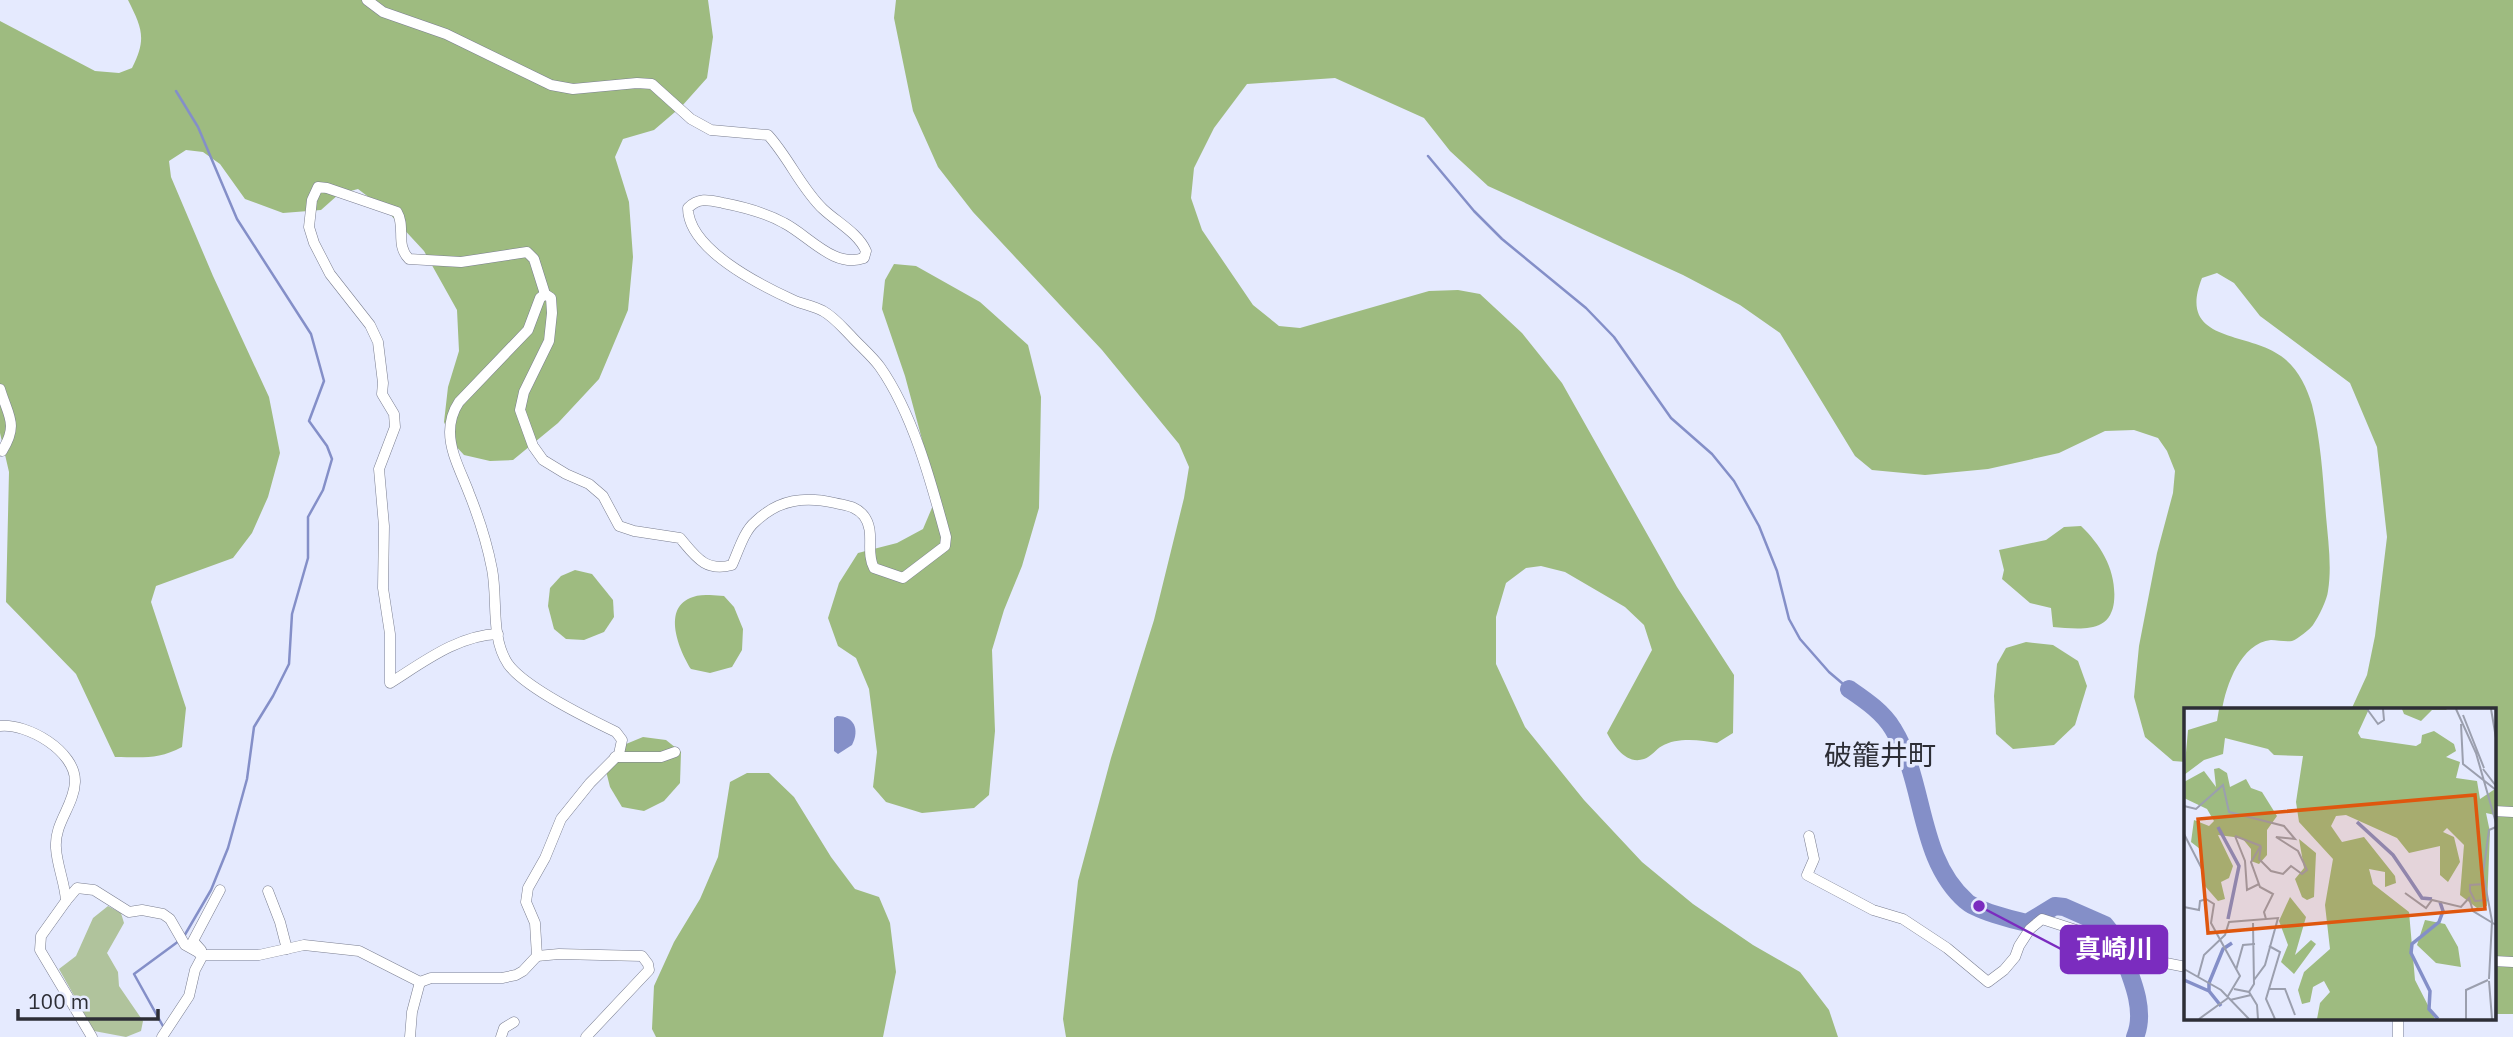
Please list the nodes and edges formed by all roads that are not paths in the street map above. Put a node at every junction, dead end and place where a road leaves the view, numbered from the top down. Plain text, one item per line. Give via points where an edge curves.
1 (367, 0) edge
2 (545, 294) junction
3 (0, 389) edge
4 (2, 451) dead end
5 (498, 634) junction
6 (0, 726) edge
7 (675, 752) dead end
8 (615, 758) junction
9 (1809, 836) dead end
10 (220, 890) dead end
11 (268, 891) dead end
12 (66, 901) junction
13 (287, 949) junction
14 (201, 954) junction
15 (537, 956) junction
16 (2184, 967) edge
17 (420, 982) junction
18 (514, 1022) dead end
19 (163, 1036) edge
20 (92, 1037) edge
21 (410, 1037) edge
22 (501, 1037) edge
23 (586, 1037) edge

1 - 2 street via 383,12 446,34 551,85 573,89 652,84 691,119 711,130 768,135 822,208 862,241 864,258 848,261 814,246 786,223 753,209 704,199 688,208 691,227 732,266 770,289 823,311 880,367 919,449 945,546 903,578 894,577 870,562 871,535 856,508 803,498 789,501 753,523 732,565 721,568 706,565 680,538 619,526 603,496 543,460 520,410 549,341 551,298
2 - 5 street via 528,330 452,413 453,450 480,521 492,571
2 - 5 street via 534,259 527,253 461,262 408,259 403,253 397,212 327,188 318,187 312,200 309,227 314,243 378,342 382,394 394,414 395,427 379,469 390,683 479,634
3 - 4 street via 12,421 11,437
5 - 8 street via 509,665 523,678 616,732 622,740
6 - 12 street via 10,725 47,740 69,764 75,779 72,798 58,826 56,848
7 - 8 street via 661,757
8 - 15 street via 561,819 528,888 526,902 535,922
9 - 16 street via 1814,859 1807,875 1873,910 1903,919 1988,982 2004,970 2042,919 2076,930 2120,954
10 - 14 street via 193,941
11 - 13 street
12 - 14 street via 77,888 94,890 129,912 163,914 182,941
12 - 20 street via 41,936 40,950
13 - 14 street via 260,956
13 - 17 street via 304,945 359,951
14 - 19 street via 189,996
15 - 17 street via 516,975
15 - 23 street via 642,956 648,964 649,970
17 - 21 street
18 - 22 street via 504,1028

